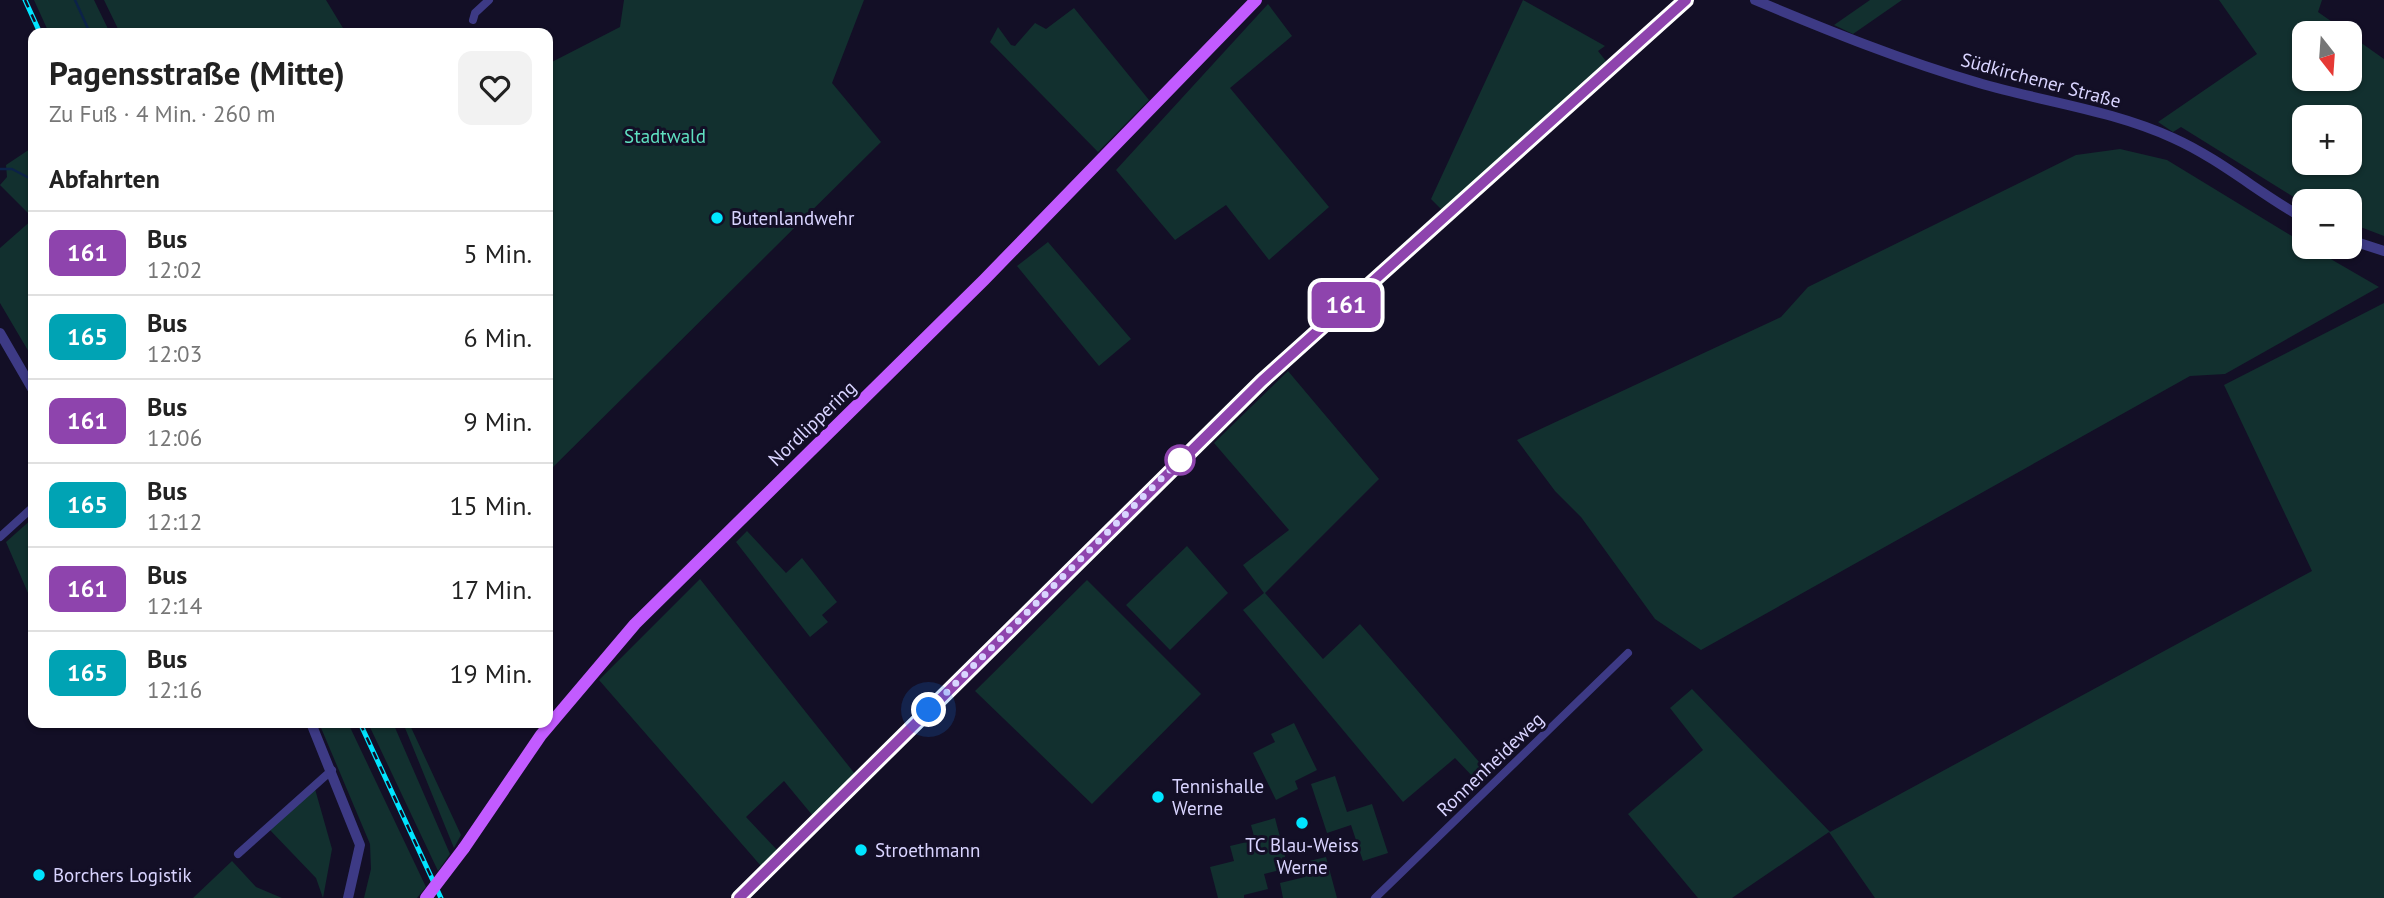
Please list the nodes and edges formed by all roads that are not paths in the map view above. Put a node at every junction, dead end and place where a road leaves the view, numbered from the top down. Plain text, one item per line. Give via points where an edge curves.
1 (489, 0) edge
2 (1256, 0) edge
3 (1686, 0) edge
4 (1755, 0) edge
5 (473, 20) dead end
6 (2292, 211) edge
7 (2362, 244) edge
8 (2384, 251) edge
9 (0, 333) edge
10 (28, 381) edge
11 (28, 512) edge
12 (0, 537) edge
13 (1628, 653) dead end
14 (553, 721) edge
15 (313, 728) edge
16 (547, 728) edge
17 (332, 770) junction
18 (238, 854) dead end
19 (350, 898) edge
20 (426, 898) edge
21 (739, 898) edge
22 (1375, 898) edge

1 - 5 street
2 - 14 main road, Nordlippering, bridge via 975,290 635,624
3 - 21 street via 1262,381
4 - 6 street, Südkirchener Straße via 1942,72 2123,119 2164,135
7 - 8 street
9 - 10 street
11 - 12 street
13 - 22 street, Ronnenheideweg
15 - 17 street
16 - 20 main road, Nordlippering, bridge
17 - 18 street
17 - 19 street via 360,845

